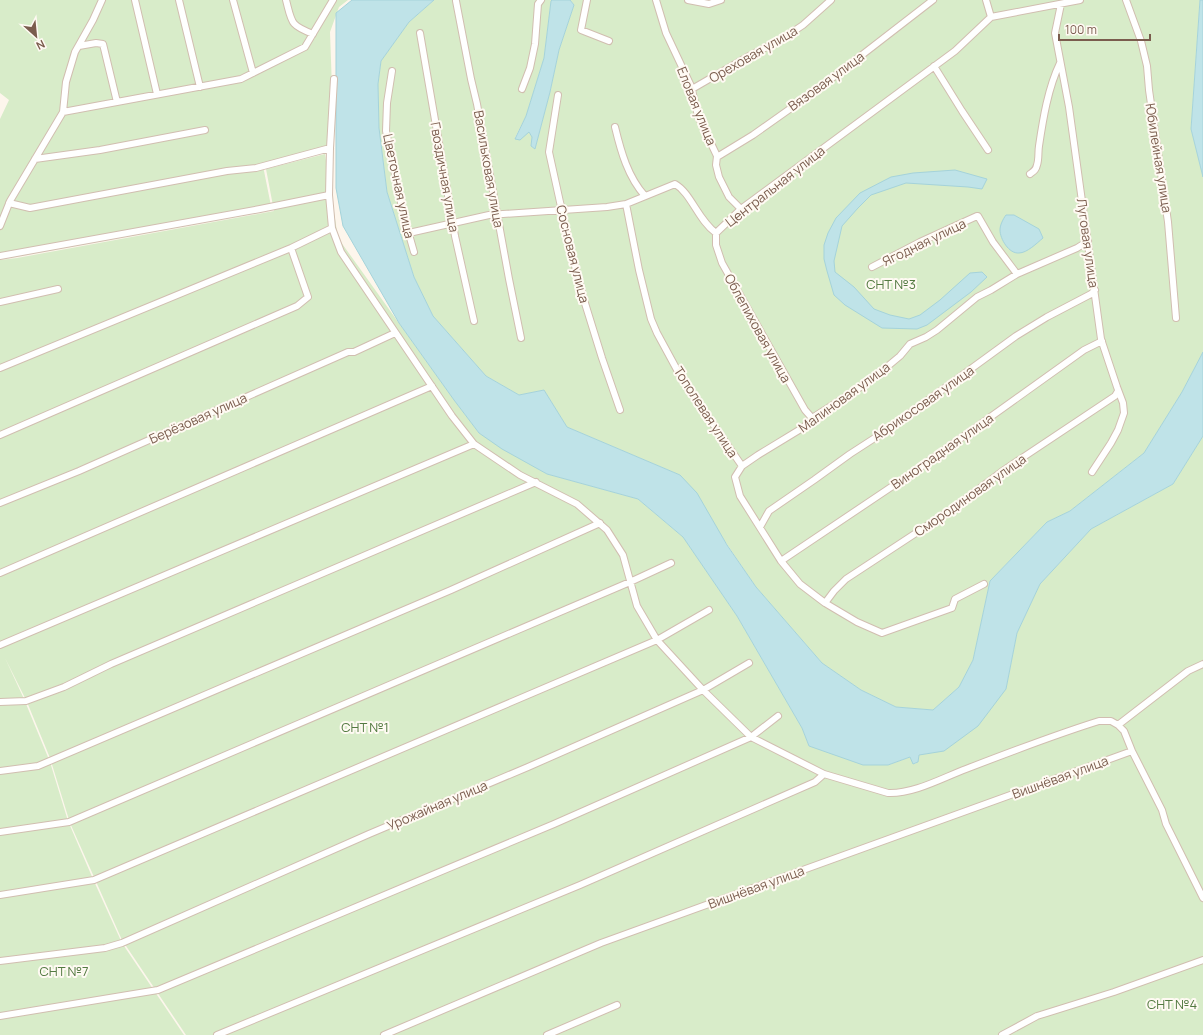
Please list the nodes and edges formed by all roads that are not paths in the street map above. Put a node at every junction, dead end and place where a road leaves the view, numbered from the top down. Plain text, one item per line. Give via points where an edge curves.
1 (102, 0) edge
2 (135, 0) edge
3 (180, 0) edge
4 (233, 0) edge
5 (286, 0) edge
6 (333, 0) edge
7 (541, 0) edge
8 (588, 0) edge
9 (656, 0) edge
10 (688, 0) edge
11 (721, 0) edge
12 (831, 0) edge
13 (933, 0) edge
14 (986, 0) edge
15 (1080, 0) edge
16 (1126, 0) edge
17 (456, 1) dead end
18 (1061, 4) junction
19 (991, 17) junction
20 (420, 33) dead end
21 (313, 34) junction
22 (609, 41) dead end
23 (79, 46) junction
24 (1060, 63) junction
25 (934, 66) junction
26 (392, 71) dead end
27 (254, 73) junction
28 (334, 79) dead end
29 (200, 87) junction
30 (522, 89) dead end
31 (692, 89) junction
32 (157, 94) junction
33 (558, 95) dead end
34 (117, 102) junction
35 (63, 112) junction
36 (615, 127) dead end
37 (205, 130) dead end
38 (330, 148) junction
39 (988, 150) dead end
40 (716, 157) junction
41 (35, 159) junction
42 (1030, 174) dead end
43 (329, 195) junction
44 (645, 196) junction
45 (9, 203) junction
46 (626, 204) junction
47 (741, 208) junction
48 (561, 210) junction
49 (497, 215) junction
50 (453, 223) junction
51 (0, 226) edge
52 (332, 228) junction
53 (408, 233) junction
54 (716, 233) junction
55 (1088, 241) junction
56 (290, 248) junction
57 (414, 252) dead end
58 (0, 256) edge
59 (872, 267) dead end
60 (1016, 274) junction
61 (58, 289) dead end
62 (1095, 290) junction
63 (0, 302) edge
64 (1176, 318) dead end
65 (474, 321) dead end
66 (395, 332) junction
67 (521, 338) dead end
68 (1102, 341) junction
69 (0, 368) edge
70 (432, 386) junction
71 (1118, 391) junction
72 (620, 410) dead end
73 (812, 418) junction
74 (0, 435) edge
75 (474, 444) junction
76 (742, 466) junction
77 (1092, 472) dead end
78 (536, 482) junction
79 (0, 503) edge
80 (600, 524) junction
81 (760, 527) junction
82 (782, 561) junction
83 (671, 563) dead end
84 (0, 573) edge
85 (630, 582) junction
86 (984, 584) dead end
87 (825, 603) junction
88 (709, 610) dead end
89 (657, 640) junction
90 (0, 645) edge
91 (749, 663) dead end
92 (1203, 664) edge
93 (703, 690) junction
94 (0, 702) edge
95 (778, 716) dead end
96 (1118, 725) junction
97 (750, 737) junction
98 (1132, 752) junction
99 (0, 771) edge
100 (824, 774) junction
101 (0, 832) edge
102 (0, 895) edge
103 (1203, 898) edge
104 (1203, 960) edge
105 (0, 961) edge
106 (617, 1005) dead end
107 (0, 1016) edge
108 (217, 1035) edge
109 (384, 1035) edge
110 (547, 1035) edge
111 (1002, 1035) edge

1 - 23 street
2 - 32 street
3 - 29 street
4 - 27 street
5 - 21 street via 291,21 298,28
6 - 21 street
7 - 30 street via 538,4 530,68
8 - 22 street via 581,30
9 - 31 street, Еловая улица via 666,33
10 - 11 street via 708,4
12 - 31 street, Ореховая улица via 803,25 782,39
13 - 40 street, Вязовая улица via 818,89 753,135
14 - 19 street
15 - 18 street
16 - 64 street, Юбилейная улица via 1142,41 1147,66 1168,222
17 - 49 street, Васильковая улица
18 - 19 street
18 - 24 street, Луговая улица via 1055,33
19 - 25 street, Центральная улица via 955,51
20 - 50 street, Гвоздичная улица
21 - 27 street via 305,47
23 - 34 street via 103,44
23 - 35 street via 66,82
24 - 42 street via 1055,72 1046,108 1035,171
24 - 55 street, Луговая улица via 1069,107
25 - 39 street
25 - 47 street, Центральная улица
26 - 53 street, Цветочная улица via 386,131
27 - 29 street via 241,79
28 - 38 street
29 - 32 street
31 - 40 street, Еловая улица via 698,116
32 - 34 street
33 - 48 street, Сосновая улица via 549,152
34 - 35 street
35 - 41 street
36 - 44 street via 627,169
37 - 41 street via 100,150
38 - 43 street
38 - 45 street via 256,168 227,171 30,208
40 - 47 street, Еловая улица via 724,189
41 - 45 street
43 - 52 street
43 - 58 street
44 - 46 street, Центральная улица
44 - 54 street, Центральная улица via 675,184 681,187 700,217
45 - 51 street
46 - 48 street, Центральная улица
46 - 76 street, Тополевая улица via 639,270 657,333 682,379
47 - 54 street, Центральная улица
48 - 49 street, Центральная улица
48 - 72 street, Сосновая улица via 586,307
49 - 50 street, Центральная улица
49 - 67 street, Васильковая улица
50 - 53 street, Центральная улица
50 - 65 street, Гвоздичная улица
52 - 56 street
52 - 66 street via 341,252
53 - 57 street, Цветочная улица
54 - 73 street, Облепиховая улица via 716,245 722,263 805,410
55 - 60 street, Малиновая улица
55 - 62 street, Луговая улица
56 - 69 street
56 - 74 street via 308,297 297,306
59 - 60 street, Ягодная улица via 978,216
60 - 73 street, Малиновая улица via 977,297 937,330 910,344 900,356 870,381
61 - 63 street
62 - 68 street, Луговая улица
62 - 81 street, Абрикосовая улица via 1016,336 887,430 769,511
66 - 70 street
66 - 79 street, Берёзовая улица via 354,352 348,352 79,471
68 - 71 street, Луговая улица
68 - 82 street, Виноградная улица via 1084,350 915,471
70 - 75 street
70 - 84 street
71 - 77 street, Луговая улица via 1124,413 1111,443
71 - 87 street, Смородиновая улица via 1115,396 1004,470 951,510 846,579
73 - 76 street, Малиновая улица via 804,427
75 - 78 street via 520,475
75 - 90 street
76 - 81 street, Тополевая улица via 735,476 740,496
78 - 80 street via 577,504
78 - 94 street via 111,664 64,687 26,701
80 - 85 street via 607,530 623,555
80 - 99 street via 38,766
81 - 82 street, Тополевая улица
82 - 87 street, Тополевая улица via 800,584
83 - 85 street
85 - 89 street via 637,606
85 - 101 street via 69,822
86 - 87 street, Тополевая улица via 955,599 952,608 882,633
88 - 89 street
89 - 93 street
89 - 102 street via 94,880
91 - 93 street, Урожайная улица
92 - 96 street via 1188,671
93 - 97 street
93 - 105 street, Урожайная улица via 122,942 105,948
95 - 97 street
96 - 98 street via 1124,731
96 - 100 street via 1111,721 1099,721 1072,729 899,794
97 - 100 street
97 - 107 street via 547,827 158,990
98 - 103 street
98 - 109 street, Вишнёвая улица via 601,943
100 - 108 street via 815,782 580,885
104 - 111 street via 1037,1016
106 - 110 street

